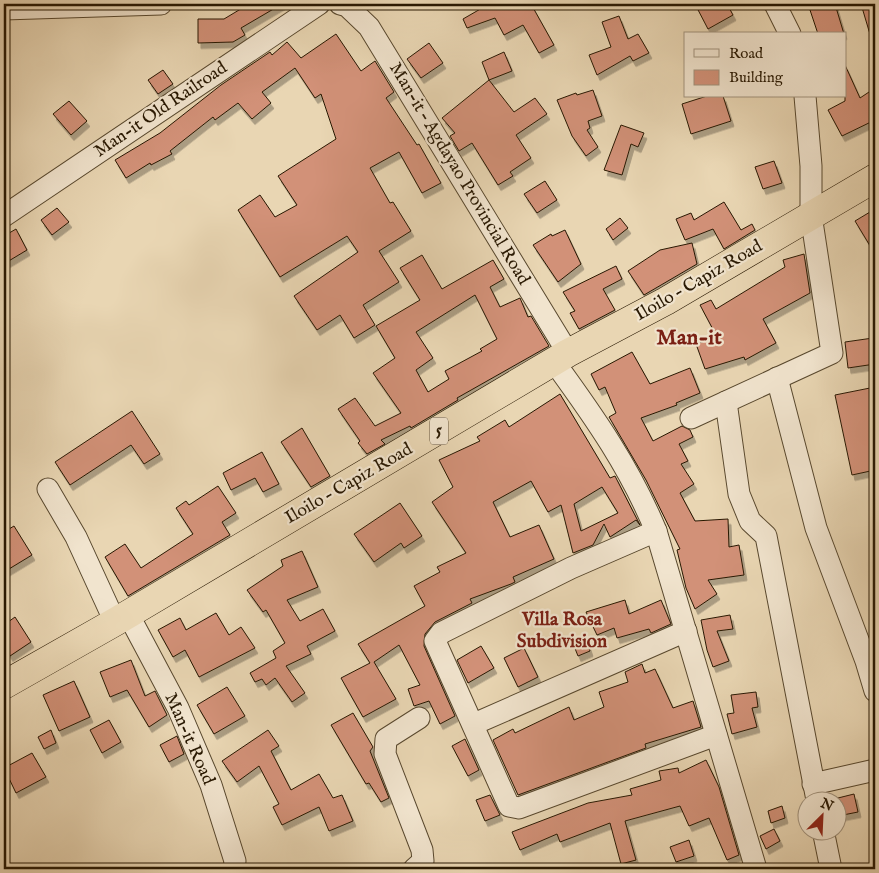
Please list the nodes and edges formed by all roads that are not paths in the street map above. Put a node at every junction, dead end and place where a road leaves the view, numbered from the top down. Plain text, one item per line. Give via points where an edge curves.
1 (161, 4) edge
2 (319, 4) edge
3 (340, 4) edge
4 (775, 4) edge
5 (4, 9) edge
6 (789, 32) edge
7 (805, 98) edge
8 (875, 178) edge
9 (812, 214) junction
10 (4, 216) edge
11 (562, 358) junction
12 (777, 378) junction
13 (726, 402) junction
14 (691, 418) dead end
15 (48, 488) dead end
16 (656, 531) junction
17 (121, 618) junction
18 (686, 631) junction
19 (4, 685) edge
20 (875, 691) edge
21 (419, 718) dead end
22 (474, 724) junction
23 (716, 735) junction
24 (875, 770) edge
25 (815, 790) edge
26 (820, 790) edge
27 (825, 840) edge
28 (234, 869) edge
29 (414, 869) edge
30 (756, 869) edge
31 (831, 869) edge

1 - 5 street
2 - 10 street, Man-it Old Railroad
3 - 11 street, Man-it – Agdayao Provincial Road via 347,6 369,27
4 - 6 street
7 - 9 street
8 - 9 highway, Iloilo – Capiz Road / 5
9 - 11 highway, Iloilo – Capiz Road / 5 via 666,301
9 - 12 street via 832,353
11 - 16 street, Man-it – Agdayao Provincial Road via 620,456
11 - 17 highway, Iloilo – Capiz Road / 5
12 - 13 street
12 - 20 street via 816,528
13 - 14 street
13 - 25 street via 740,494 750,521 766,536
15 - 17 street, Man-it Road
16 - 18 street, Man-it – Agdayao Provincial Road
16 - 22 street via 571,568 441,633 435,641
17 - 19 highway, Iloilo – Capiz Road / 5
17 - 28 street, Man-it Road via 178,708 211,785 235,861
18 - 22 street
18 - 23 street, Man-it – Agdayao Provincial Road
21 - 29 street via 386,739 385,754 422,850 423,861
22 - 23 street via 509,806 519,808
23 - 30 street, Man-it – Agdayao Provincial Road
24 - 26 street
27 - 31 street

